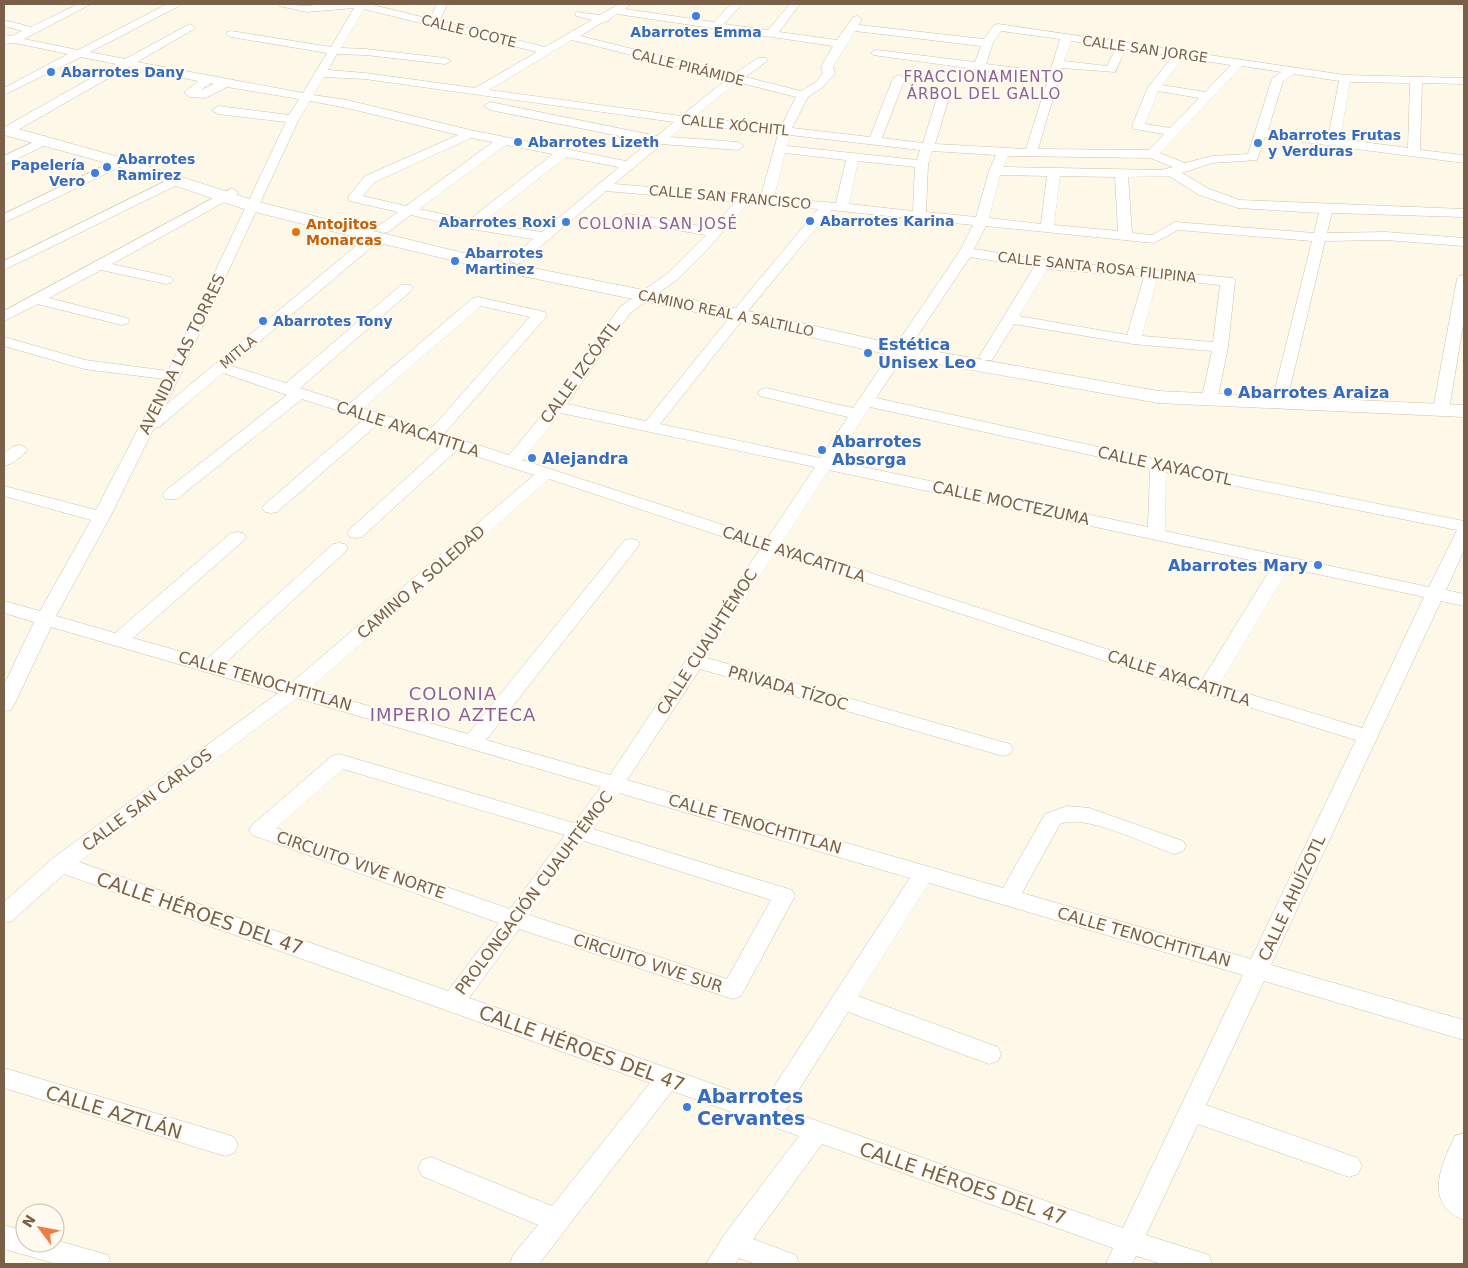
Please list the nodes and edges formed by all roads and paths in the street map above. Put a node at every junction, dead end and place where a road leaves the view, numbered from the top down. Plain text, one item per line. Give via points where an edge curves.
1 (86, 4) edge
2 (175, 4) edge
3 (283, 4) edge
4 (362, 4) edge
5 (442, 4) edge
6 (627, 4) edge
7 (737, 4) edge
8 (794, 4) edge
9 (330, 5) edge
10 (618, 11) junction
11 (580, 14) dead end
12 (605, 18) junction
13 (434, 22) junction
14 (6, 23) dead end
15 (855, 23) joint
16 (190, 26) dead end
17 (716, 26) junction
18 (32, 31) junction
19 (230, 34) dead end
20 (770, 34) junction
21 (573, 37) junction
22 (1066, 38) junction
23 (7, 41) edge
24 (987, 42) junction
25 (840, 44) junction
26 (1122, 46) junction
27 (333, 51) junction
28 (548, 51) junction
29 (877, 53) dead end
30 (81, 54) junction
31 (1180, 54) junction
32 (762, 60) dead end
33 (445, 61) dead end
34 (126, 63) junction
35 (1239, 63) junction
36 (1057, 64) junction
37 (979, 68) junction
38 (1292, 70) junction
39 (320, 73) junction
40 (1053, 76) junction
41 (899, 78) dead end
42 (1345, 78) junction
43 (208, 79) junction
44 (734, 79) junction
45 (1416, 79) junction
46 (1464, 81) edge
47 (225, 83) junction
48 (1154, 87) junction
49 (190, 91) joint
50 (478, 91) junction
51 (4, 92) edge
52 (945, 92) dead end
53 (804, 95) junction
54 (306, 96) junction
55 (1207, 96) junction
56 (490, 106) dead end
57 (218, 110) dead end
58 (293, 119) junction
59 (685, 120) junction
60 (1138, 126) joint
61 (7, 128) edge
62 (447, 128) joint
63 (785, 130) junction
64 (1173, 132) junction
65 (1261, 133) junction
66 (470, 134) junction
67 (46, 140) junction
68 (659, 140) junction
69 (875, 140) junction
70 (503, 141) junction
71 (1333, 142) junction
72 (738, 146) dead end
73 (928, 147) junction
74 (780, 149) junction
75 (1004, 152) junction
76 (1031, 152) junction
77 (563, 153) junction
78 (1101, 153) junction
79 (1414, 153) junction
80 (1152, 154) junction
81 (853, 156) junction
82 (1464, 159) edge
83 (4, 161) edge
84 (120, 162) junction
85 (922, 164) junction
86 (630, 166) junction
87 (1178, 170) junction
88 (995, 171) junction
89 (1080, 173) junction
90 (1121, 173) junction
91 (1054, 174) junction
92 (174, 181) junction
93 (603, 187) junction
94 (228, 194) junction
95 (745, 198) junction
96 (767, 200) junction
97 (254, 202) junction
98 (835, 206) junction
99 (1326, 209) junction
100 (409, 210) junction
101 (1464, 213) edge
102 (919, 215) junction
103 (629, 218) dead end
104 (4, 219) edge
105 (981, 222) junction
106 (471, 225) junction
107 (1175, 226) joint
108 (1047, 228) junction
109 (716, 232) junction
110 (379, 233) junction
111 (1125, 235) junction
112 (543, 236) junction
113 (1319, 237) junction
114 (1464, 242) edge
115 (966, 252) junction
116 (516, 260) junction
117 (1043, 264) junction
118 (99, 265) junction
119 (4, 266) edge
120 (1152, 273) junction
121 (1464, 279) edge
122 (166, 280) dead end
123 (406, 288) dead end
124 (649, 292) junction
125 (35, 299) junction
126 (741, 312) junction
127 (4, 317) edge
128 (1011, 319) junction
129 (122, 321) dead end
130 (1133, 340) junction
131 (4, 341) edge
132 (902, 346) junction
133 (1220, 347) junction
134 (987, 357) junction
135 (220, 367) junction
136 (173, 376) junction
137 (294, 391) junction
138 (766, 393) dead end
139 (1282, 393) junction
140 (1210, 396) junction
141 (1464, 401) edge
142 (1441, 405) junction
143 (557, 406) junction
144 (861, 408) junction
145 (351, 410) junction
146 (1464, 411) edge
147 (375, 418) junction
148 (650, 426) junction
149 (146, 430) junction
150 (433, 437) junction
151 (454, 444) junction
152 (19, 450) dead end
153 (4, 461) edge
154 (512, 462) junction
155 (825, 463) junction
156 (1158, 465) junction
157 (546, 473) junction
158 (4, 491) edge
159 (171, 495) dead end
160 (271, 508) dead end
161 (101, 517) junction
162 (1464, 526) edge
163 (1464, 532) edge
164 (356, 533) dead end
165 (1156, 534) junction
166 (237, 537) dead end
167 (631, 544) dead end
168 (770, 546) junction
169 (339, 548) dead end
170 (1284, 561) junction
171 (1435, 593) junction
172 (1464, 600) edge
173 (4, 607) edge
174 (45, 619) junction
175 (120, 639) junction
176 (694, 661) junction
177 (211, 666) junction
178 (1208, 688) junction
179 (295, 690) junction
180 (4, 706) edge
181 (881, 714) joint
182 (1368, 737) junction
183 (473, 742) junction
184 (1003, 749) dead end
185 (615, 783) junction
186 (579, 832) junction
187 (1174, 846) dead end
188 (61, 864) junction
189 (924, 873) junction
190 (1008, 898) junction
191 (4, 915) edge
192 (514, 920) junction
193 (1258, 970) junction
194 (843, 1000) junction
195 (453, 1002) junction
196 (1464, 1030) edge
197 (989, 1054) dead end
198 (4, 1078) edge
199 (668, 1078) junction
200 (1192, 1111) junction
201 (770, 1114) junction
202 (817, 1131) junction
203 (1464, 1144) edge
204 (225, 1145) dead end
205 (1349, 1166) dead end
206 (431, 1168) dead end
207 (1464, 1208) edge
208 (556, 1220) junction
209 (4, 1237) edge
210 (1125, 1253) edge
211 (726, 1254) edge
212 (98, 1264) edge
213 (522, 1264) edge
214 (786, 1264) edge
215 (1199, 1264) edge

1 - 18 street
2 - 30 street
3 - 9 street via 307,9
4 - 9 street
4 - 13 street, CALLE OCOTE
4 - 27 street, AVENIDA LAS TORRES
5 - 13 street
6 - 10 street
7 - 17 street
8 - 20 street
10 - 12 street
10 - 17 street
11 - 12 street
12 - 21 street
13 - 28 street, CALLE OCOTE
14 - 18 street
15 - 24 street
15 - 25 street
16 - 34 street
17 - 20 street
18 - 23 street
19 - 27 street
20 - 25 street
21 - 28 street
21 - 44 street, CALLE PIRÁMIDE
22 - 24 street, CALLE SAN JORGE via 998,27
22 - 26 street, CALLE SAN JORGE
22 - 36 street
23 - 30 street
24 - 37 street
25 - 53 street via 826,78
26 - 31 street, CALLE SAN JORGE
26 - 36 street via 1111,70
27 - 33 street
27 - 39 street, AVENIDA LAS TORRES
28 - 50 street
29 - 37 street
30 - 34 street
30 - 51 street
31 - 35 street, CALLE SAN JORGE
31 - 48 street
32 - 44 street
34 - 43 street
34 - 61 street
35 - 38 street, CALLE SAN JORGE
35 - 55 street
36 - 40 street
37 - 40 street
38 - 42 street, CALLE SAN JORGE
38 - 65 street via 1278,79
39 - 50 street, CALLE XÓCHITL
39 - 54 street, AVENIDA LAS TORRES
40 - 76 street
41 - 69 street
42 - 45 street, CALLE SAN JORGE
42 - 71 street
43 - 47 street
43 - 49 street
44 - 53 street, CALLE PIRÁMIDE
44 - 59 street
45 - 46 street, CALLE SAN JORGE
45 - 79 street
47 - 49 street via 205,94 195,95
47 - 54 street
48 - 55 street
48 - 60 street
50 - 59 street, CALLE XÓCHITL
52 - 73 street
53 - 63 street
54 - 58 street, AVENIDA LAS TORRES
54 - 62 street
55 - 64 street
56 - 68 street
57 - 58 street
58 - 97 street, AVENIDA LAS TORRES
59 - 63 street, CALLE XÓCHITL
59 - 68 street
60 - 64 street
61 - 67 street, CAMINO REAL A SALTILLO
61 - 94 street, CAMINO REAL A SALTILLO via 127,158
62 - 66 street
63 - 69 street, CALLE XÓCHITL
63 - 74 street
64 - 80 street
65 - 71 street
65 - 87 street via 1253,157 1208,160
66 - 70 street
66 - 100 street via 370,179 355,198
67 - 83 street
67 - 84 street, CAMINO REAL A SALTILLO
68 - 72 street
68 - 86 street
69 - 73 street, CALLE XÓCHITL
70 - 77 street
70 - 100 street, MITLA
71 - 79 street
73 - 75 street, CALLE XÓCHITL
73 - 85 street
74 - 81 street
74 - 96 street
75 - 76 street, CALLE XÓCHITL
75 - 88 street, CALLE CUAUHTÉMOC
76 - 78 street, CALLE XÓCHITL
77 - 86 street
77 - 106 street
78 - 80 street, CALLE XÓCHITL
78 - 89 street
79 - 82 street
80 - 87 street
81 - 85 street
81 - 98 street
84 - 92 street, CAMINO REAL A SALTILLO
84 - 104 street
85 - 102 street
86 - 93 street
87 - 90 street via 1161,174
87 - 99 street via 1204,192 1229,202
88 - 91 street
88 - 105 street, CALLE CUAUHTÉMOC
89 - 90 street
89 - 91 street
90 - 111 street
91 - 108 street
92 - 94 street, CAMINO REAL A SALTILLO
92 - 119 street
93 - 95 street, CALLE SAN FRANCISCO
93 - 112 street
94 - 97 street, CAMINO REAL A SALTILLO
94 - 118 street
95 - 96 street, CALLE SAN FRANCISCO
95 - 109 street, CALLE IZCÓATL
96 - 98 street, CALLE SAN FRANCISCO
97 - 110 street, CAMINO REAL A SALTILLO
97 - 136 street, AVENIDA LAS TORRES
98 - 102 street, CALLE SAN FRANCISCO
98 - 126 street
99 - 101 street
99 - 113 street
100 - 106 street
100 - 110 street, MITLA
102 - 105 street, CALLE SAN FRANCISCO
103 - 109 street
105 - 108 street, CALLE SAN FRANCISCO
105 - 115 street, CALLE CUAUHTÉMOC
106 - 112 street
107 - 111 street, CALLE SAN FRANCISCO via 1154,239
107 - 113 street
108 - 111 street, CALLE SAN FRANCISCO
109 - 124 street, CALLE IZCÓATL via 674,275
110 - 116 street, CAMINO REAL A SALTILLO
110 - 124 street, CAMINO REAL A SALTILLO via 493,265
110 - 135 street, MITLA
112 - 116 street
113 - 114 street via 1386,236
113 - 139 street
115 - 117 street, CALLE SANTA ROSA FILIPINA
115 - 132 street, CALLE CUAUHTÉMOC
116 - 124 street, CAMINO REAL A SALTILLO
117 - 120 street, CALLE SANTA ROSA FILIPINA
117 - 128 street
118 - 122 street
118 - 125 street
120 - 130 street
120 - 133 street, CALLE SANTA ROSA FILIPINA via 1228,281
121 - 142 street
123 - 137 street
124 - 126 street, CAMINO REAL A SALTILLO
124 - 143 street, CALLE IZCÓATL via 625,310
125 - 127 street
125 - 129 street
126 - 132 street, CAMINO REAL A SALTILLO
126 - 148 street
128 - 130 street
128 - 134 street
130 - 133 street
131 - 136 street via 84,364
132 - 134 street, CAMINO REAL A SALTILLO
132 - 140 street, CAMINO REAL A SALTILLO via 1130,393
132 - 144 street, CALLE CUAUHTÉMOC
133 - 140 street
134 - 140 street, CAMINO REAL A SALTILLO
135 - 137 street, CALLE AYACATITLA
135 - 149 street, MITLA
136 - 149 street, AVENIDA LAS TORRES
137 - 145 street, CALLE AYACATITLA
137 - 159 street
138 - 144 street, CALLE XAYACOTL
139 - 140 street, CAMINO REAL A SALTILLO
139 - 142 street, CAMINO REAL A SALTILLO
140 - 142 street, CAMINO REAL A SALTILLO
141 - 142 street, CAMINO REAL A SALTILLO
142 - 146 street, CAMINO REAL A SALTILLO
143 - 148 street, CALLE MOCTEZUMA
143 - 154 street, CALLE IZCÓATL
144 - 155 street, CALLE CUAUHTÉMOC
144 - 156 street, CALLE XAYACOTL
145 - 147 street, CALLE AYACATITLA
145 - 150 street via 478,301 540,315
147 - 150 street, CALLE AYACATITLA
147 - 160 street
148 - 155 street, CALLE MOCTEZUMA
149 - 161 street, AVENIDA LAS TORRES
150 - 151 street, CALLE AYACATITLA
151 - 154 street, CALLE AYACATITLA
151 - 164 street
152 - 153 street
154 - 157 street, CALLE AYACATITLA
155 - 165 street, CALLE MOCTEZUMA
155 - 168 street, CALLE CUAUHTÉMOC
156 - 162 street, CALLE XAYACOTL
156 - 165 street
157 - 168 street, CALLE AYACATITLA
157 - 179 street, CAMINO A SOLEDAD
158 - 161 street
161 - 174 street, AVENIDA LAS TORRES
163 - 171 street, CALLE AHUÍZOTL
165 - 170 street, CALLE MOCTEZUMA
166 - 175 street
167 - 183 street
168 - 176 street, CALLE CUAUHTÉMOC
168 - 178 street, CALLE AYACATITLA
169 - 177 street
170 - 171 street, CALLE MOCTEZUMA
170 - 178 street
171 - 172 street, CALLE MOCTEZUMA
171 - 182 street, CALLE AHUÍZOTL
173 - 174 street, CALLE TENOCHTITLAN
174 - 175 street, CALLE TENOCHTITLAN
174 - 180 street, AVENIDA LAS TORRES
175 - 177 street, CALLE TENOCHTITLAN
176 - 181 street, PRIVADA TÍZOC
176 - 185 street, CALLE CUAUHTÉMOC
177 - 179 street, CALLE TENOCHTITLAN
178 - 182 street, CALLE AYACATITLA
179 - 183 street, CALLE TENOCHTITLAN
179 - 188 street, CALLE SAN CARLOS
181 - 184 street
182 - 193 street, CALLE AHUÍZOTL
183 - 185 street, CALLE TENOCHTITLAN
185 - 186 street, PROLONGACIÓN CUAUHTÉMOC
185 - 189 street, CALLE TENOCHTITLAN
186 - 192 street, PROLONGACIÓN CUAUHTÉMOC
186 - 192 street, CIRCUITO VIVE SUR via 784,896 733,990
186 - 192 street, CIRCUITO VIVE NORTE via 339,760 260,830
187 - 190 street via 1088,815 1067,813 1052,820
188 - 191 street, CALLE SAN CARLOS
188 - 195 street, CALLE HÉROES DEL 47
189 - 190 street, CALLE TENOCHTITLAN
189 - 194 street
190 - 193 street, CALLE TENOCHTITLAN
192 - 195 street, PROLONGACIÓN CUAUHTÉMOC
193 - 196 street, CALLE TENOCHTITLAN
193 - 200 street, CALLE AHUÍZOTL
194 - 197 street
194 - 201 street
195 - 199 street, CALLE HÉROES DEL 47
198 - 204 street, CALLE AZTLÁN
199 - 201 street, CALLE HÉROES DEL 47
199 - 208 street
200 - 205 street
200 - 210 street, CALLE AHUÍZOTL
201 - 202 street, CALLE HÉROES DEL 47
202 - 210 street, CALLE HÉROES DEL 47
202 - 211 street
203 - 207 street via 1449,1188 1453,1199
206 - 208 street
208 - 213 street
209 - 212 street
210 - 215 street, CALLE HÉROES DEL 47
211 - 214 street

